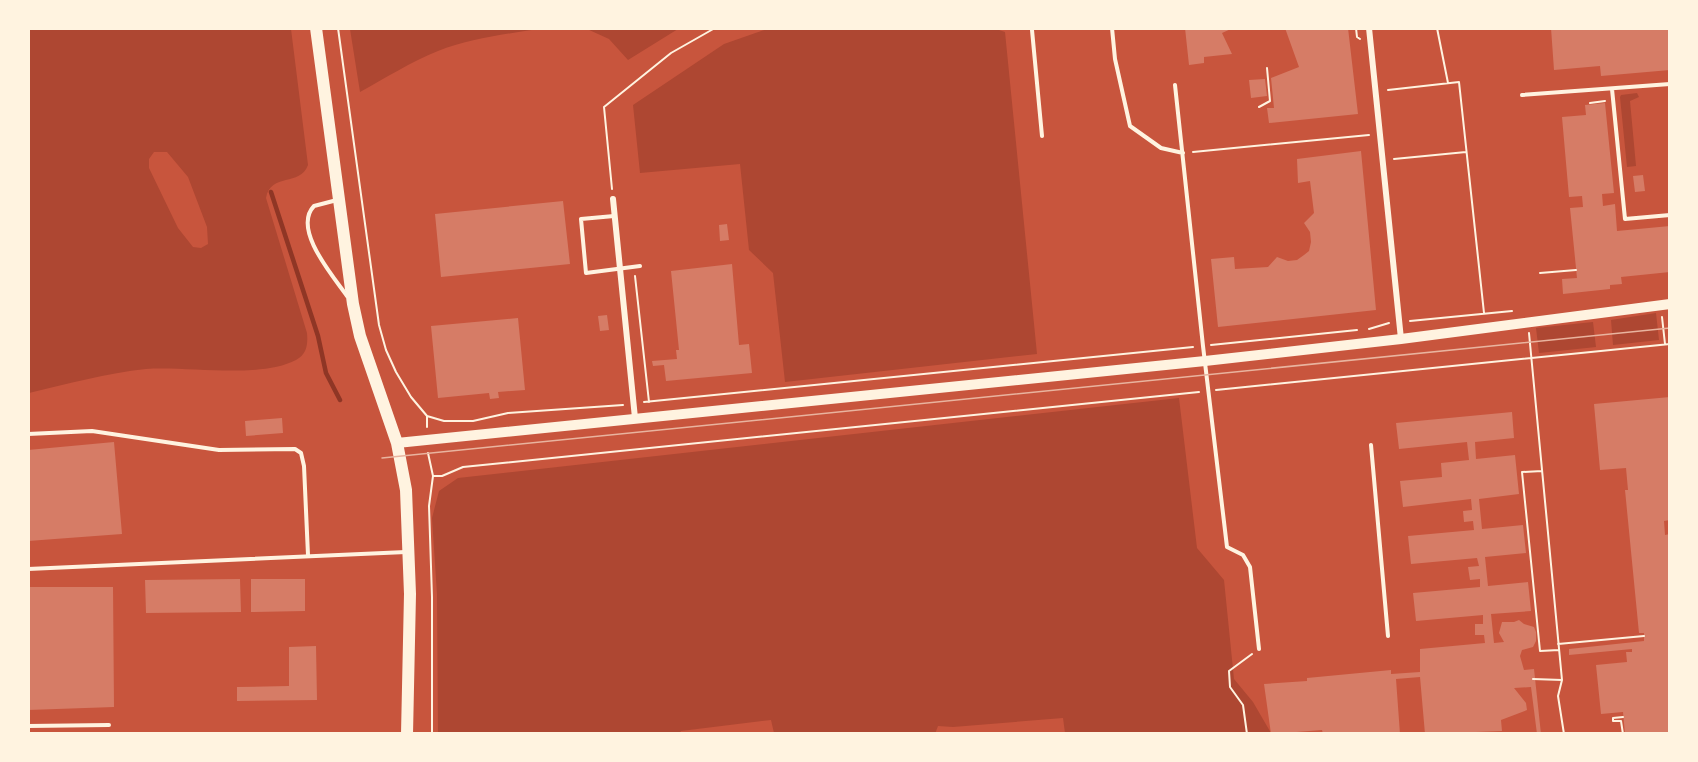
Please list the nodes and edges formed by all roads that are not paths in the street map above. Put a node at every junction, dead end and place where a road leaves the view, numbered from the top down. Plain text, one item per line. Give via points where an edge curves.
1 (316, 28) edge
2 (1112, 28) edge
3 (1369, 28) edge
4 (1032, 30) dead end
5 (1670, 84) edge
6 (1175, 85) dead end
7 (1612, 89) junction
8 (1522, 95) dead end
9 (1042, 136) dead end
10 (1183, 153) junction
11 (613, 199) road end
12 (338, 200) junction
13 (1670, 215) edge
14 (615, 216) junction
15 (640, 266) dead end
16 (620, 269) junction
17 (353, 304) junction
18 (1670, 304) edge
19 (1401, 339) junction
20 (1205, 361) junction
21 (635, 418) junction
22 (28, 434) edge
23 (397, 443) junction
24 (1371, 446) dead end
25 (410, 552) junction
26 (308, 555) junction
27 (28, 569) edge
28 (1388, 636) dead end
29 (1259, 649) road end
30 (109, 725) dead end
31 (28, 726) edge
32 (407, 734) edge

1 - 12 main road
2 - 10 lane via 1130,126 1161,148
3 - 19 street
4 - 9 lane
5 - 7 lane
6 - 10 lane
7 - 8 lane
7 - 13 lane via 1625,219
10 - 20 lane
11 - 14 street
12 - 17 main road
12 - 17 lane via 314,206 307,230 320,257
14 - 16 street
14 - 16 lane via 581,219 586,273
15 - 16 lane
16 - 21 street
17 - 23 main road
18 - 19 street
19 - 20 street
20 - 21 street
20 - 29 lane via 1227,547 1243,555 1250,567
21 - 23 street
22 - 26 lane via 92,431 219,450 295,449 301,453 304,466
23 - 25 main road via 406,490
24 - 28 lane
25 - 26 lane
25 - 32 main road
26 - 27 lane
30 - 31 lane

